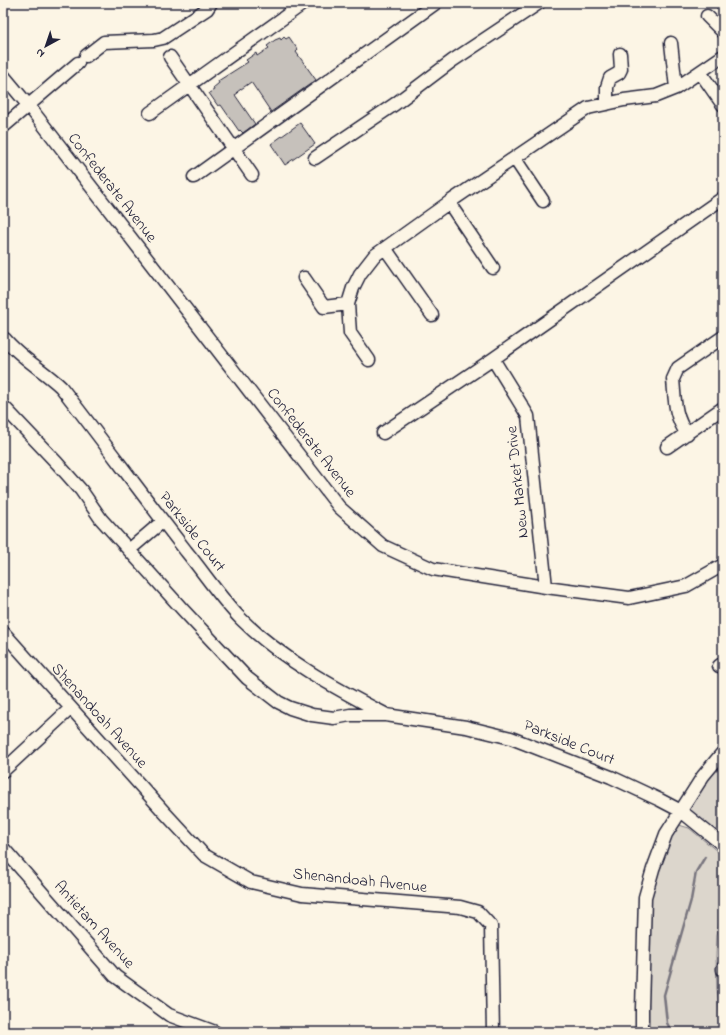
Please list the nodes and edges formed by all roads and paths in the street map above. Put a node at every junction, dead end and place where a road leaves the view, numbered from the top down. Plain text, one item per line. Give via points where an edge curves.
1 (211, 3) edge
2 (304, 3) edge
3 (436, 3) edge
4 (539, 3) edge
5 (707, 16) dead end
6 (723, 32) edge
7 (671, 43) dead end
8 (620, 54) dead end
9 (723, 56) edge
10 (170, 57) dead end
11 (700, 72) junction
12 (3, 75) edge
13 (189, 85) junction
14 (676, 88) junction
15 (607, 104) junction
16 (28, 105) junction
17 (723, 105) edge
18 (150, 112) dead end
19 (3, 127) edge
20 (233, 148) junction
21 (315, 158) dead end
22 (515, 159) junction
23 (252, 175) dead end
24 (194, 177) dead end
25 (723, 198) edge
26 (543, 201) dead end
27 (449, 203) junction
28 (385, 248) junction
29 (493, 268) dead end
30 (304, 278) dead end
31 (348, 304) junction
32 (432, 315) dead end
33 (723, 337) edge
34 (3, 341) edge
35 (493, 359) junction
36 (369, 360) dead end
37 (3, 406) edge
38 (723, 408) edge
39 (383, 433) dead end
40 (687, 434) junction
41 (667, 447) dead end
42 (163, 521) junction
43 (129, 550) junction
44 (723, 565) edge
45 (546, 587) junction
46 (3, 632) edge
47 (71, 708) junction
48 (386, 714) junction
49 (723, 752) edge
50 (3, 771) edge
51 (681, 811) junction
52 (723, 845) edge
53 (3, 848) edge
54 (215, 1032) edge
55 (493, 1032) edge
56 (642, 1032) edge

1 - 16 street via 207,9 163,38 104,42
2 - 13 street
3 - 20 street
4 - 21 street
5 - 6 street
7 - 14 street
8 - 15 street via 621,69 610,78
9 - 11 street
10 - 13 street
11 - 14 street
11 - 17 street
12 - 16 street, Confederate Avenue
13 - 18 street
13 - 20 street
14 - 15 street via 656,96
15 - 22 street via 588,108
16 - 19 street
16 - 45 street, Confederate Avenue via 339,507 383,546 433,569
20 - 23 street
20 - 24 street
22 - 26 street
22 - 27 street
25 - 35 street
27 - 28 street
27 - 29 street
28 - 31 street via 374,256 360,274
28 - 32 street
30 - 31 street via 324,307
31 - 36 street via 350,333
33 - 40 street via 678,368 675,373 673,379 677,417
34 - 42 street, Parkside Court via 5,339 15,351 61,387
35 - 39 street
35 - 45 street, New Market Drive via 528,416
37 - 43 street, Parkside Court via 81,490 101,519
38 - 40 street
40 - 41 street
42 - 43 street
42 - 48 street, Parkside Court via 229,606 256,633 342,692
43 - 48 street, Parkside Court via 247,678 278,702 312,715 334,718
44 - 45 street, Confederate Avenue via 686,586 629,598
46 - 47 street, Shenandoah Avenue
47 - 50 street
47 - 55 street, Shenandoah Avenue via 204,855 251,882 302,894 460,907 478,912 491,926
48 - 51 street, Parkside Court via 466,727 511,738 611,777
49 - 51 street via 703,776
51 - 52 street, Parkside Court
51 - 56 street via 666,834 645,897
53 - 54 street, Antietam Avenue via 115,976 169,1015

